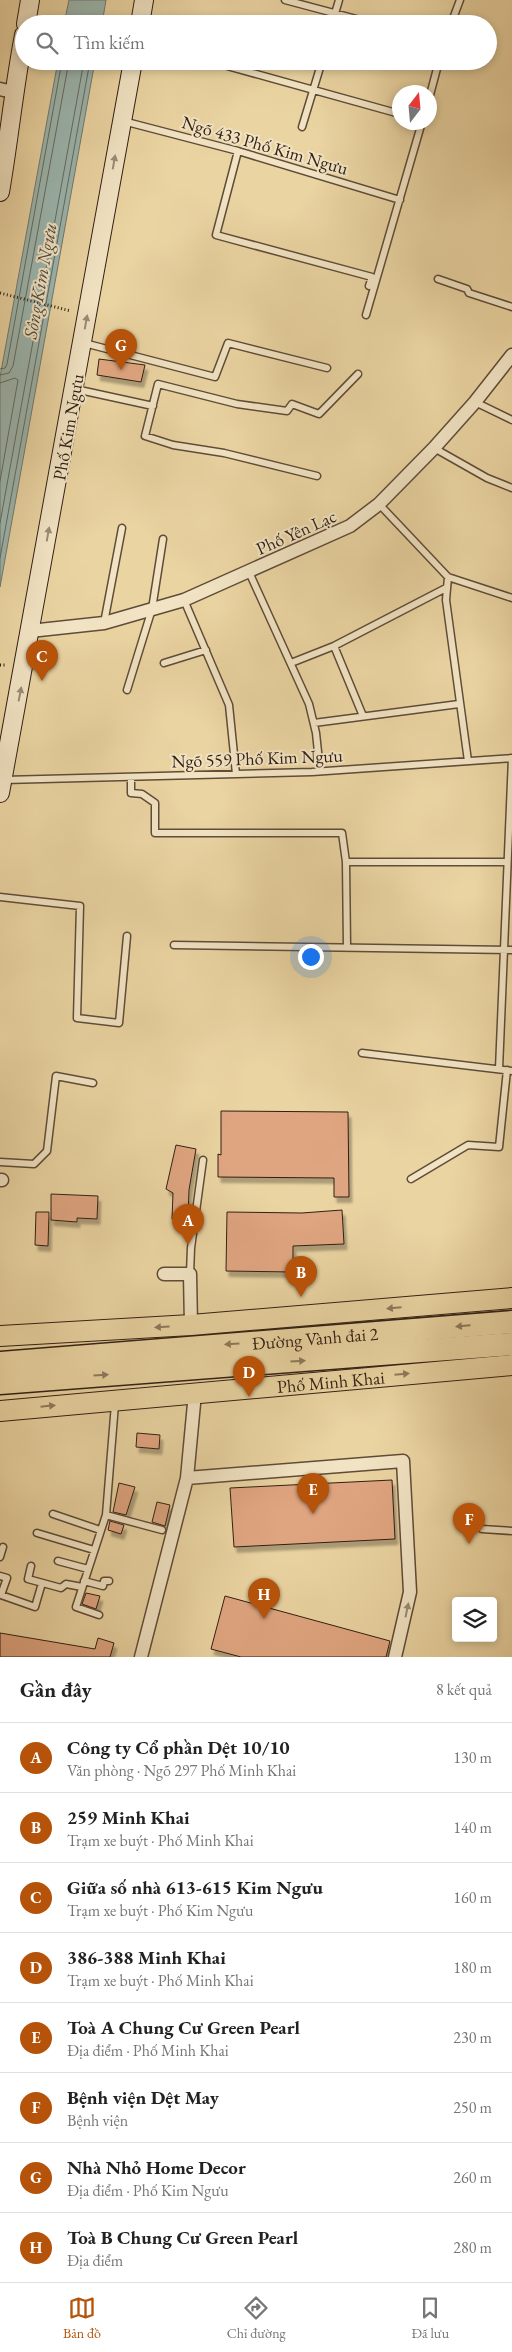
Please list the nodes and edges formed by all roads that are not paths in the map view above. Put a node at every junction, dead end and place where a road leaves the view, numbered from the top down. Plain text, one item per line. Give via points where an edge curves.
1 (30, 0) edge
2 (144, 0) edge
3 (285, 0) edge
4 (339, 0) edge
5 (460, 0) edge
6 (336, 12) junction
7 (28, 15) edge
8 (142, 15) edge
9 (335, 15) edge
10 (346, 15) edge
11 (454, 15) edge
12 (15, 64) edge
13 (131, 70) edge
14 (242, 70) edge
15 (320, 70) edge
16 (437, 70) edge
17 (433, 85) edge
18 (7, 90) edge
19 (314, 90) junction
20 (392, 112) edge
21 (122, 121) junction
22 (302, 127) dead end
23 (420, 130) edge
24 (238, 151) junction
25 (0, 192) edge
26 (400, 200) junction
27 (438, 278) dead end
28 (369, 286) dead end
29 (512, 307) edge
30 (366, 315) dead end
31 (82, 343) junction
32 (512, 355) edge
33 (327, 368) dead end
34 (508, 369) edge
35 (358, 374) dead end
36 (75, 389) junction
37 (475, 402) junction
38 (153, 406) junction
39 (512, 420) edge
40 (434, 448) junction
41 (317, 476) dead end
42 (512, 488) edge
43 (380, 504) junction
44 (122, 528) dead end
45 (163, 539) dead end
46 (250, 572) junction
47 (448, 577) junction
48 (446, 588) junction
49 (512, 598) edge
50 (184, 600) junction
51 (152, 609) junction
52 (104, 623) junction
53 (30, 631) junction
54 (334, 646) junction
55 (206, 650) junction
56 (164, 663) dead end
57 (291, 663) junction
58 (127, 690) dead end
59 (459, 704) junction
60 (363, 716) junction
61 (314, 723) junction
62 (512, 758) edge
63 (468, 761) junction
64 (320, 771) junction
65 (236, 774) junction
66 (131, 777) junction
67 (1, 787) edge
68 (510, 829) edge
69 (346, 862) junction
70 (507, 862) junction
71 (0, 897) edge
72 (127, 936) dead end
73 (174, 945) dead end
74 (347, 947) junction
75 (504, 950) junction
76 (512, 950) edge
77 (362, 1053) dead end
78 (499, 1069) junction
79 (509, 1071) edge
80 (93, 1083) dead end
81 (203, 1160) dead end
82 (0, 1162) edge
83 (411, 1179) dead end
84 (164, 1274) dead end
85 (190, 1274) junction
86 (512, 1298) edge
87 (512, 1322) edge
88 (191, 1325) junction
89 (2, 1334) edge
90 (512, 1344) edge
91 (0, 1363) edge
92 (512, 1364) edge
93 (0, 1383) edge
94 (195, 1393) junction
95 (115, 1400) junction
96 (0, 1412) edge
97 (187, 1478) junction
98 (53, 1514) dead end
99 (106, 1515) junction
100 (482, 1529) dead end
101 (100, 1530) junction
102 (162, 1530) dead end
103 (512, 1531) edge
104 (37, 1533) dead end
105 (3, 1546) dead end
106 (94, 1550) junction
107 (0, 1557) edge
108 (58, 1561) dead end
109 (31, 1566) dead end
110 (88, 1569) junction
111 (0, 1576) edge
112 (109, 1581) dead end
113 (42, 1583) junction
114 (83, 1584) junction
115 (99, 1616) dead end
116 (142, 1657) edge
117 (395, 1657) edge

1 - 7 main road
2 - 8 main road
3 - 6 lane
4 - 6 lane
5 - 11 lane
6 - 9 lane
6 - 10 lane
12 - 18 main road
13 - 21 main road, Phố Kim Ngưu
14 - 19 lane
15 - 19 lane
16 - 17 lane
18 - 25 main road via 11,127
19 - 20 lane
19 - 22 lane
21 - 24 lane, Ngõ 433 Phố Kim Ngưu
31 -> 21 main road, Phố Kim Ngưu
23 - 26 lane
24 - 26 lane, Ngõ 433 Phố Kim Ngưu
24 - 28 lane via 216,234 372,277
26 - 30 lane
27 - 29 lane via 469,293
31 - 33 lane via 215,377 228,343
31 - 36 main road, Phố Kim Ngưu
32 - 34 street, Phố Yên Lạc
34 - 37 street, Phố Yên Lạc
35 - 38 lane via 319,414 292,404 287,411 237,404 158,384
36 - 38 lane
53 -> 36 main road, Phố Kim Ngưu
37 - 39 lane
37 - 40 street, Phố Yên Lạc
38 - 41 lane via 145,436
40 - 42 lane via 486,478
40 - 43 street, Phố Yên Lạc
43 - 46 street, Phố Yên Lạc via 350,526
43 - 47 lane
44 - 52 lane
45 - 51 lane
46 - 50 street, Phố Yên Lạc
46 - 57 lane
47 - 48 lane
47 - 49 lane
48 - 54 lane
48 - 59 lane
50 - 51 street, Phố Yên Lạc
50 - 55 lane
51 - 52 street, Phố Yên Lạc
51 - 58 lane
52 - 53 street, Phố Yên Lạc
67 -> 53 main road, Phố Kim Ngưu
54 - 57 lane
54 - 60 lane
55 - 56 lane
55 - 65 lane via 229,705
57 - 61 lane
59 - 60 lane
59 - 63 lane
60 - 61 lane
61 - 64 lane
62 - 63 lane, Ngõ 559 Phố Kim Ngưu
62 - 68 lane
63 - 64 lane, Ngõ 559 Phố Kim Ngưu
64 - 65 lane, Ngõ 559 Phố Kim Ngưu
65 - 66 lane, Ngõ 559 Phố Kim Ngưu
66 - 67 lane, Ngõ 559 Phố Kim Ngưu
66 - 69 lane via 132,793 142,794 155,803 155,833 342,833
68 - 70 lane
69 - 70 lane
69 - 74 lane
70 - 75 lane
71 - 72 lane via 80,906 77,1018 119,1023
73 - 74 lane
74 - 75 lane
75 - 76 lane
75 - 78 lane
77 - 78 lane
78 - 79 lane
79 - 83 lane via 499,1147 468,1145
80 - 82 lane via 56,1076 47,1151 34,1164
81 - 85 lane
84 - 85 street
85 - 88 street
86 -> 88 main road
87 -> 91 highway, Đường Vành đai 2
88 -> 89 main road
93 -> 90 highway, Đường Vành đai 2
94 -> 92 main road, Phố Minh Khai
94 - 95 main road, Phố Minh Khai
94 - 97 street
96 -> 95 main road, Phố Minh Khai
95 - 99 lane
97 - 116 street
117 -> 97 street via 410,1592 404,1461
98 - 101 lane
99 - 101 lane
99 - 102 lane
100 - 103 lane
101 - 106 lane
104 - 106 lane
105 - 107 lane
106 - 110 lane
108 - 110 lane
109 - 113 lane via 28,1579
110 - 114 lane
111 - 113 lane via 7,1578 1,1595 35,1607
112 - 114 lane via 104,1581 103,1586
113 - 114 lane via 61,1588 66,1584
114 - 115 lane via 76,1607

